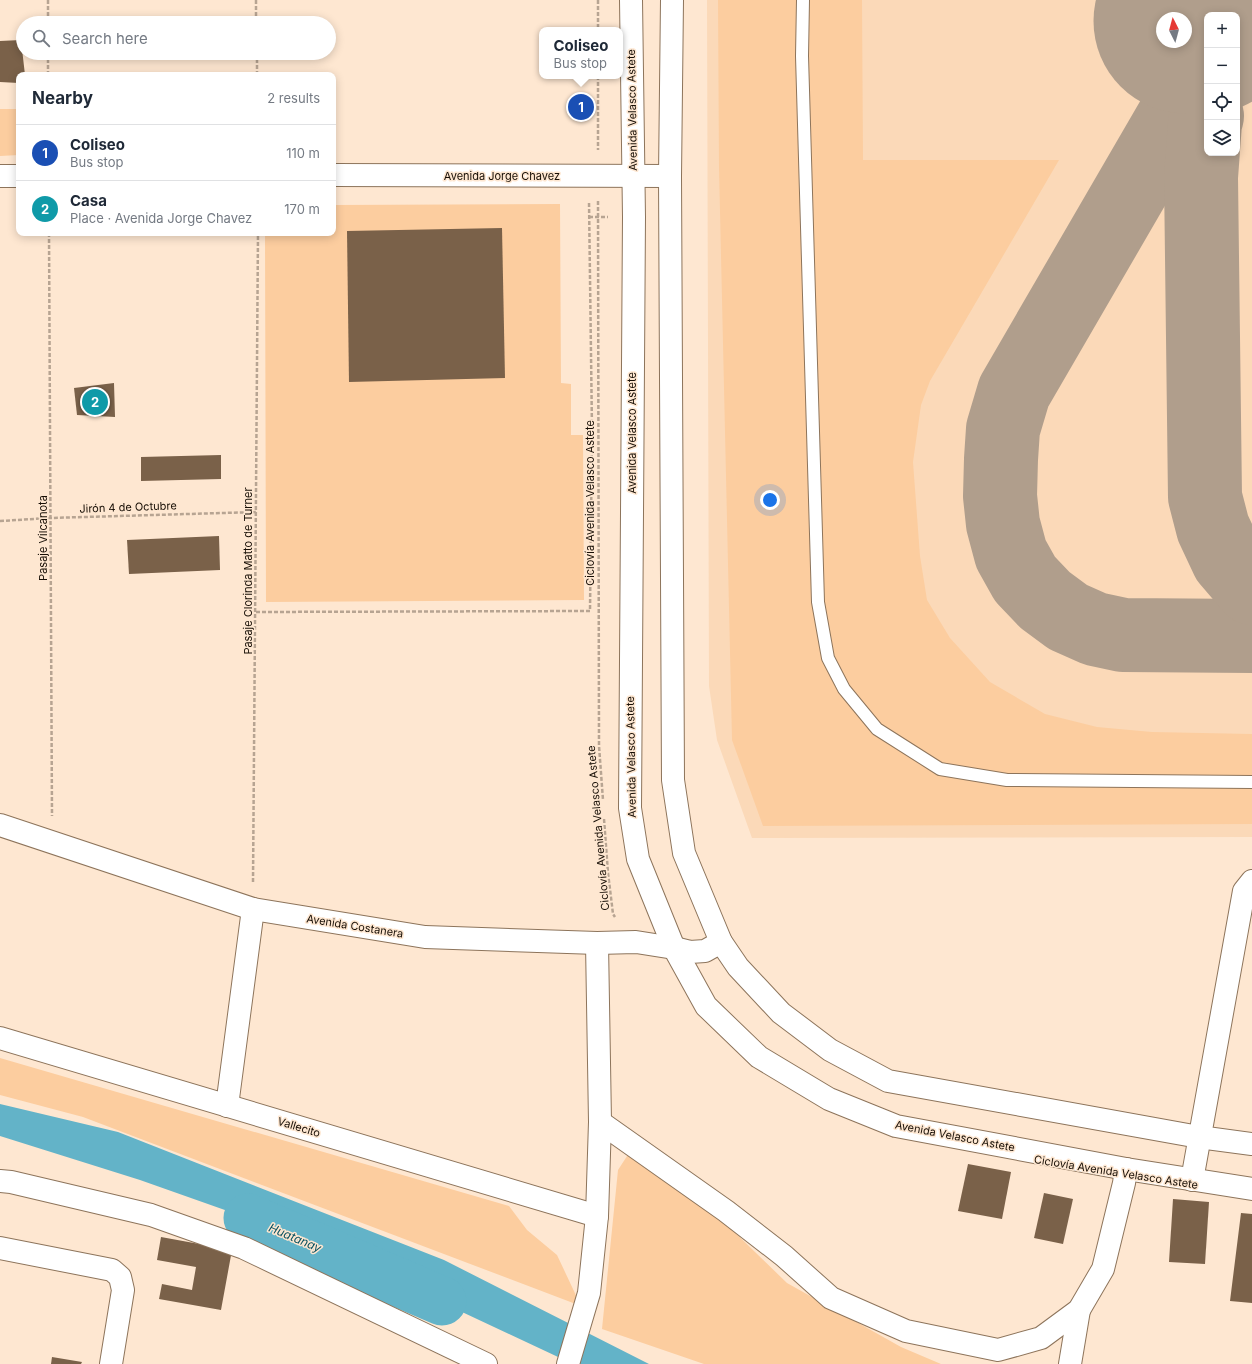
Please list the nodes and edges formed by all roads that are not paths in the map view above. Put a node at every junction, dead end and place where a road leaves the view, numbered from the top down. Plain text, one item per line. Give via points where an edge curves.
1 (631, 0) edge
2 (672, 0) edge
3 (802, 0) edge
4 (336, 175) edge
5 (0, 176) edge
6 (16, 176) edge
7 (633, 176) junction
8 (670, 176) junction
9 (1252, 782) edge
10 (0, 825) edge
11 (1248, 886) edge
12 (253, 909) junction
13 (597, 942) junction
14 (721, 942) junction
15 (674, 948) junction
16 (0, 1038) edge
17 (228, 1106) junction
18 (600, 1122) junction
19 (1199, 1137) junction
20 (1252, 1144) edge
21 (1126, 1169) junction
22 (1192, 1180) junction
23 (0, 1181) edge
24 (1252, 1189) edge
25 (597, 1216) junction
26 (0, 1248) edge
27 (1079, 1310) junction
28 (111, 1364) edge
29 (486, 1364) edge
30 (568, 1364) edge
31 (1070, 1364) edge

1 - 7 main road, Avenida Velasco Astete
2 - 8 main road
3 - 9 lane via 818,602 828,658 844,689 876,729 940,769 1007,780
4 - 7 main road, Avenida Jorge Chavez
5 - 6 main road
7 - 8 main road, Avenida Jorge Chavez
7 - 15 main road, Avenida Velasco Astete via 630,808 638,859
8 - 14 main road via 673,780 684,853
10 - 12 main road, Avenida Costanera
11 - 19 main road
12 - 13 main road, Avenida Costanera via 425,937
12 - 17 main road
13 - 15 main road, Avenida Costanera via 636,942
13 - 18 main road
14 - 15 main road, Avenida Costanera via 704,951 690,952
14 - 19 main road via 738,967 781,1013 830,1050 888,1081
15 - 21 main road, Avenida Velasco Astete via 706,1006 712,1012 759,1057 829,1099 896,1126
16 - 17 main road, Vallecito
17 - 25 main road, Vallecito
18 - 25 main road
18 - 27 main road via 726,1211 784,1256 831,1298 906,1331 998,1350 1041,1338
19 - 20 main road
19 - 22 main road
21 - 22 main road, Avenida Velasco Astete
21 - 27 main road via 1103,1269
22 - 24 main road, Avenida Velasco Astete
23 - 29 main road via 151,1215 244,1248
25 - 30 main road via 589,1293
26 - 28 main road via 112,1270 120,1277 123,1290
27 - 31 main road

